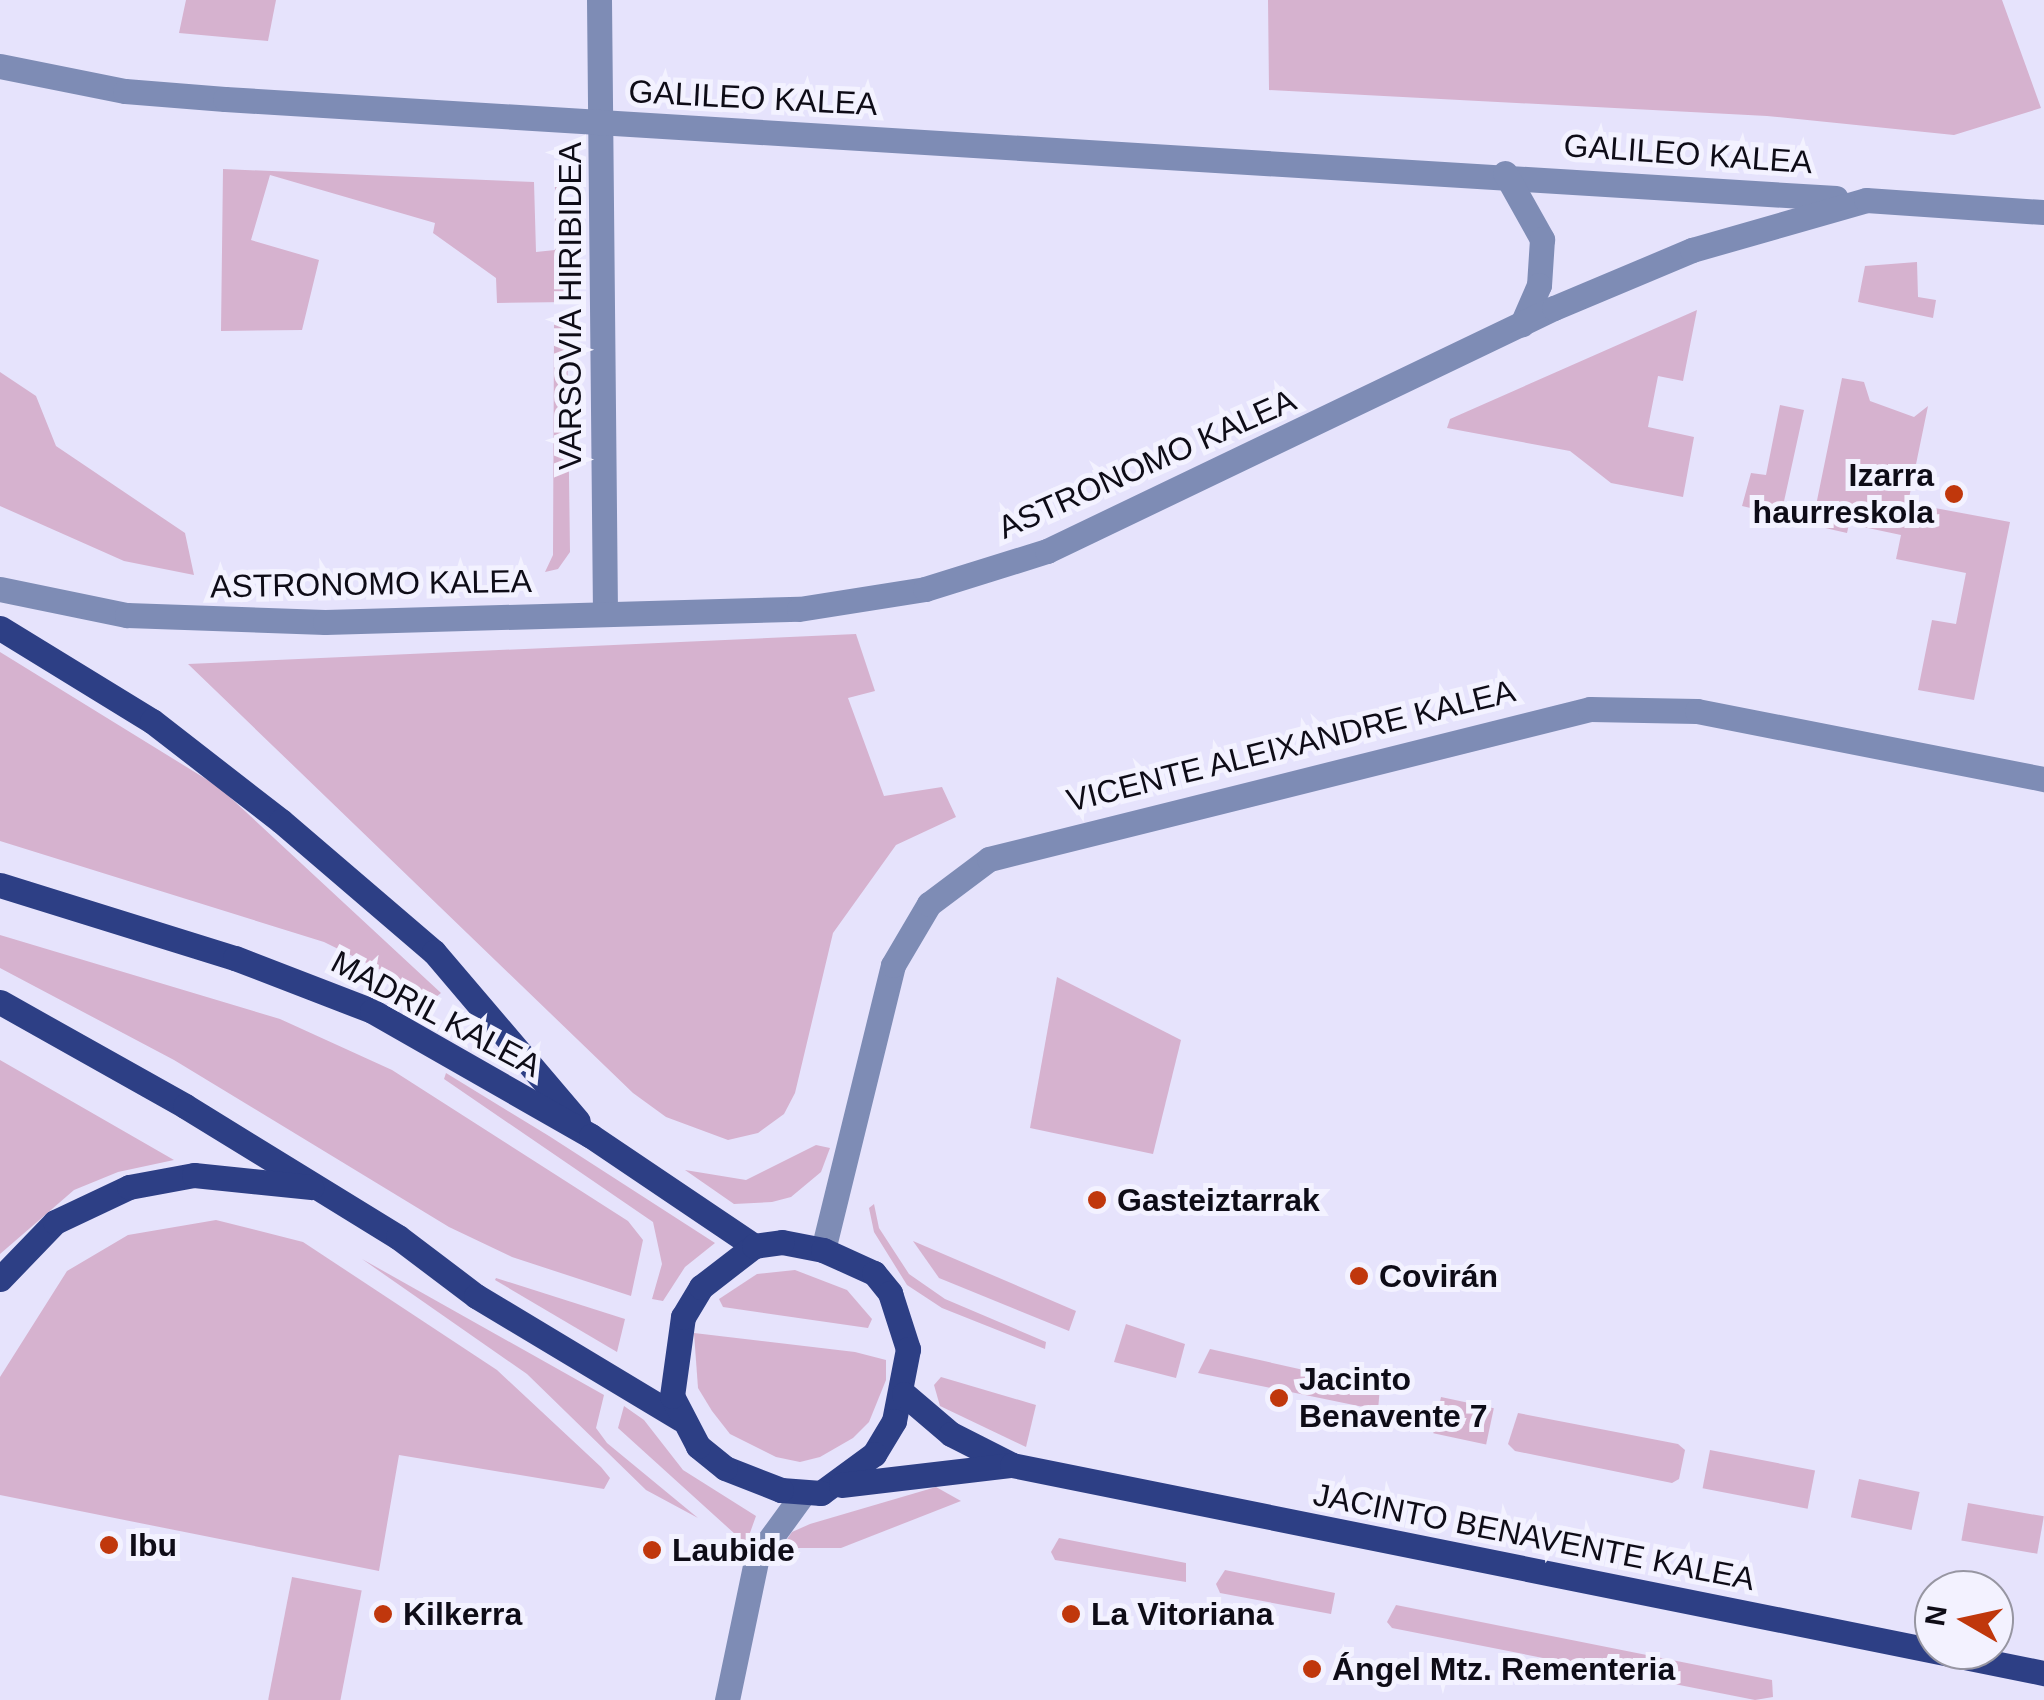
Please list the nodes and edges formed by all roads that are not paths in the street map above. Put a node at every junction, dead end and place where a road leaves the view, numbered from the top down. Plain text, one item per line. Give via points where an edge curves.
1 (598, 0) edge
2 (0, 66) edge
3 (602, 122) junction
4 (1505, 173) junction
5 (1866, 200) junction
6 (2044, 212) edge
7 (1522, 324) junction
8 (0, 588) edge
9 (605, 612) junction
10 (0, 628) edge
11 (2044, 780) edge
12 (0, 886) edge
13 (0, 1002) edge
14 (591, 1136) junction
15 (318, 1188) junction
16 (754, 1246) junction
17 (823, 1250) junction
18 (0, 1279) edge
19 (904, 1394) junction
20 (680, 1418) junction
21 (1012, 1465) junction
22 (841, 1485) junction
23 (803, 1494) junction
24 (2044, 1673) edge
25 (727, 1700) edge

1 - 3 street, VARSOVIA HIRIBIDEA
2 - 3 street, GALILEO KALEA via 125,91
3 - 4 street, GALILEO KALEA
3 - 9 street, VARSOVIA HIRIBIDEA
4 - 5 street, GALILEO KALEA
4 - 7 street via 1542,239 1539,285
5 - 6 street, ASTRONOMO KALEA
5 - 7 street, ASTRONOMO KALEA via 1692,250
7 - 9 street, ASTRONOMO KALEA via 1047,551 924,589 799,610
8 - 9 street, ASTRONOMO KALEA via 88,609 190,619
10 - 14 main road via 218,768 434,952
11 - 17 street, VICENTE ALEIXANDRE KALEA via 1698,710 1590,709 989,859 929,904 893,965
12 - 14 main road, MADRIL KALEA via 308,982 461,1058
13 - 15 main road
14 - 16 main road, MADRIL KALEA
15 - 18 main road via 194,1175 128,1187 55,1222
15 - 20 main road via 476,1296
16 - 17 main road via 782,1242
16 - 20 main road via 700,1287 684,1316 673,1359 672,1396
17 - 19 main road via 874,1274 890,1294 908,1350
19 - 21 main road, JACINTO BENAVENTE KALEA via 951,1434
19 - 22 main road via 874,1454
20 - 23 main road via 698,1446 725,1468
21 - 22 main road, JACINTO BENAVENTE KALEA
21 - 24 main road, JACINTO BENAVENTE KALEA
22 - 23 main road
23 - 25 street via 756,1558

